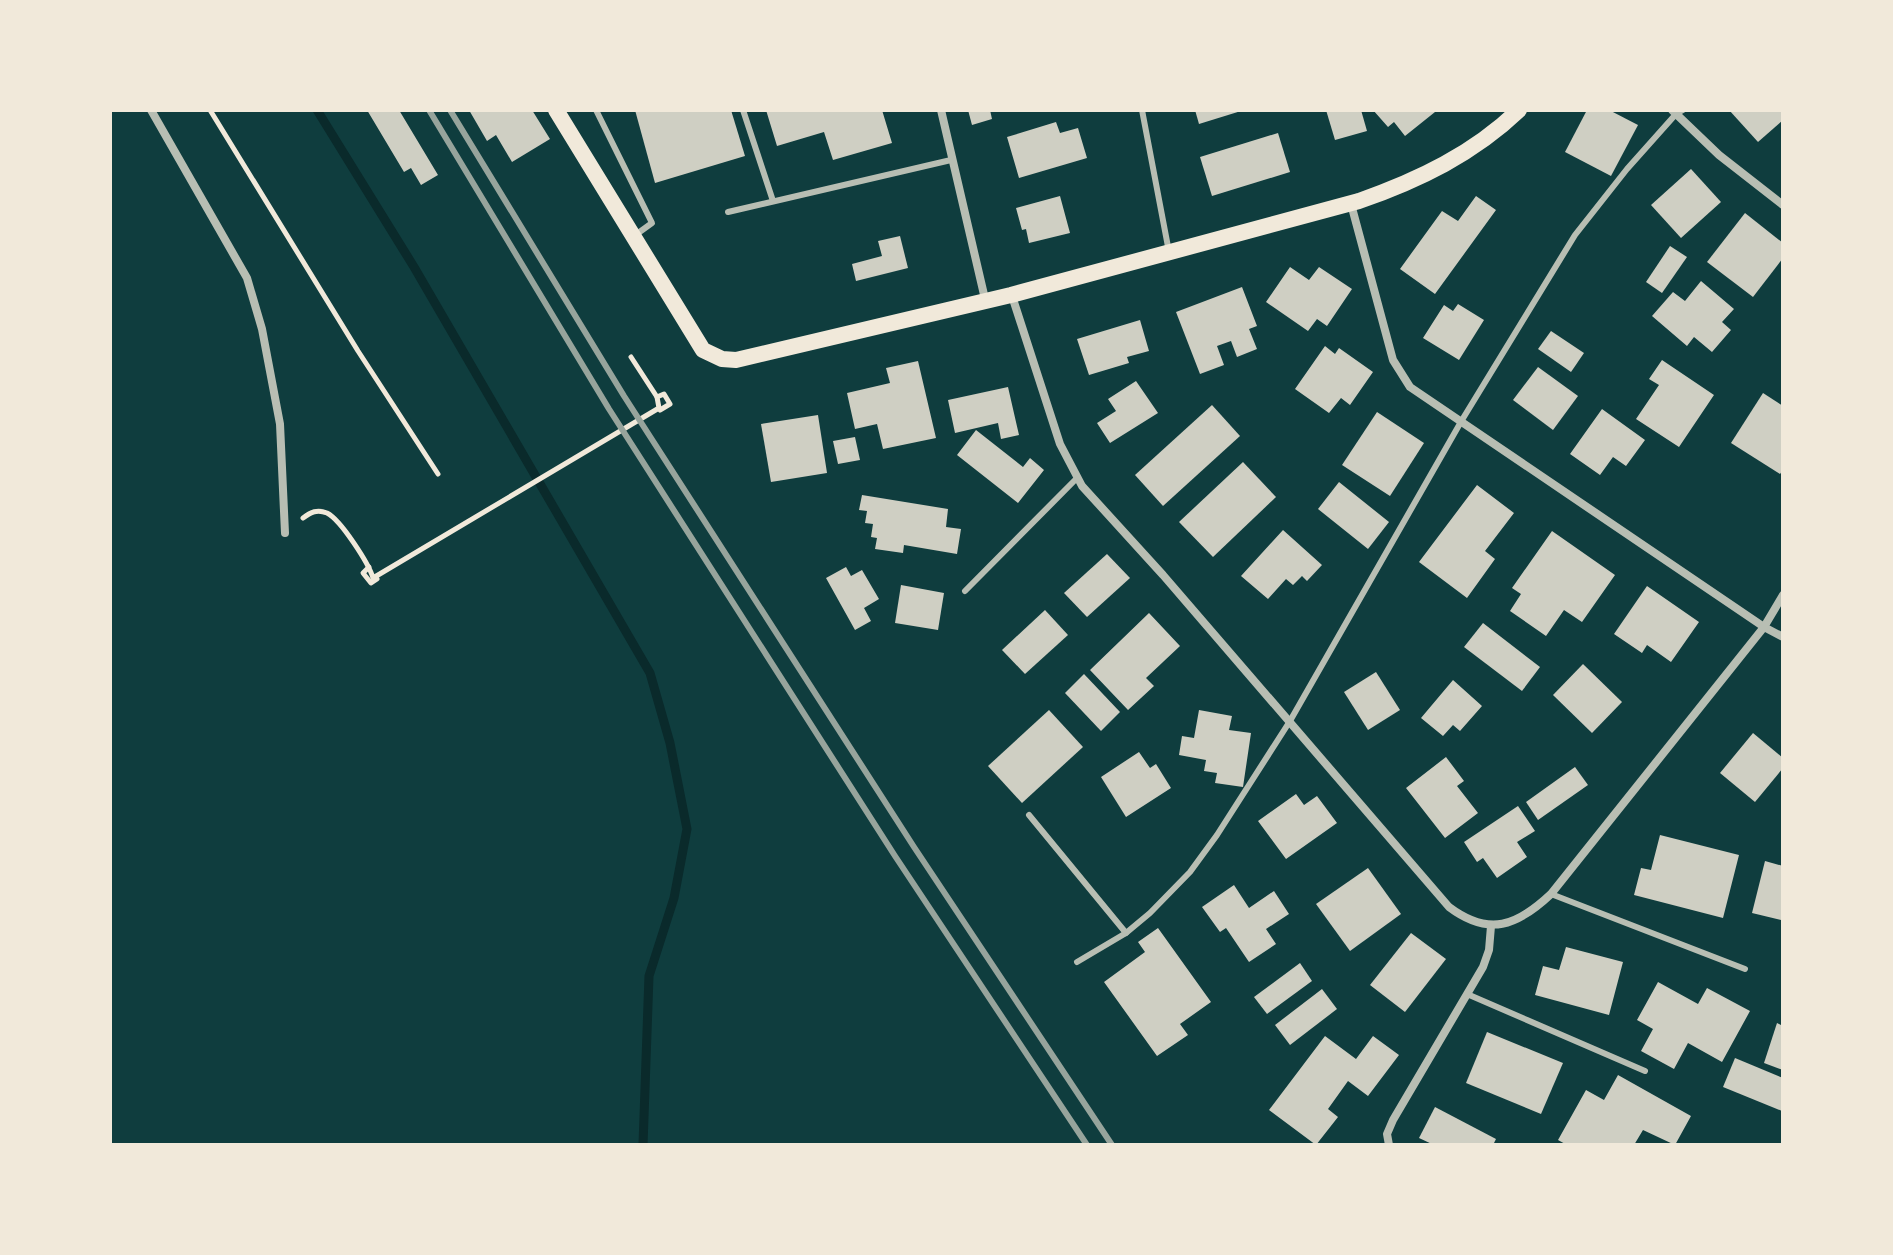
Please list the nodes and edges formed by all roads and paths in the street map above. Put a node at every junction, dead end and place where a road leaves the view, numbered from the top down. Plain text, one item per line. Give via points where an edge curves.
1 (151, 110) edge
2 (210, 110) edge
3 (556, 110) edge
4 (596, 110) edge
5 (743, 110) edge
6 (941, 110) edge
7 (1142, 110) edge
8 (1519, 110) edge
9 (1677, 111) edge
10 (951, 160) junction
11 (773, 201) junction
12 (1351, 203) junction
13 (1783, 205) edge
14 (728, 212) dead end
15 (633, 237) junction
16 (1169, 253) junction
17 (1011, 295) junction
18 (985, 299) junction
19 (631, 357) dead end
20 (657, 397) junction
21 (657, 409) junction
22 (1462, 420) junction
23 (438, 474) dead end
24 (1077, 478) junction
25 (285, 533) joint
26 (370, 567) junction
27 (376, 576) junction
28 (965, 591) dead end
29 (1783, 595) edge
30 (1764, 627) junction
31 (1783, 637) edge
32 (1290, 721) junction
33 (1029, 815) dead end
34 (1551, 894) junction
35 (1491, 926) junction
36 (1126, 933) junction
37 (1077, 962) dead end
38 (1745, 969) dead end
39 (1467, 994) junction
40 (1645, 1071) dead end
41 (1389, 1145) edge

1 - 25 street via 247,278 280,424
2 - 23 path
3 - 15 main road
4 - 15 lane via 652,223
5 - 11 lane
6 - 10 street
7 - 16 lane
8 - 12 main road via 1457,159
9 - 13 street via 1719,155
9 - 22 lane via 1575,235
10 - 11 lane
10 - 18 street
11 - 14 lane
12 - 16 main road
12 - 22 street via 1396,366 1415,391
15 - 18 main road via 703,350 722,359 748,358
16 - 17 main road
17 - 18 main road
17 - 24 street via 1060,444
19 - 20 path
20 - 21 path
20 - 21 path via 664,394 670,404
21 - 27 path
22 - 30 street
22 - 32 lane
24 - 28 lane
24 - 32 street
25 - 26 path via 311,511 327,513
26 - 27 path
26 - 27 path via 363,573 371,583 384,574
29 - 30 street
30 - 31 street
30 - 34 street
32 - 35 street via 1449,907
32 - 36 lane via 1190,872
33 - 36 lane
34 - 35 street via 1521,918
34 - 38 lane
35 - 39 street via 1489,950
36 - 37 lane
39 - 40 lane
39 - 41 street via 1393,1120

